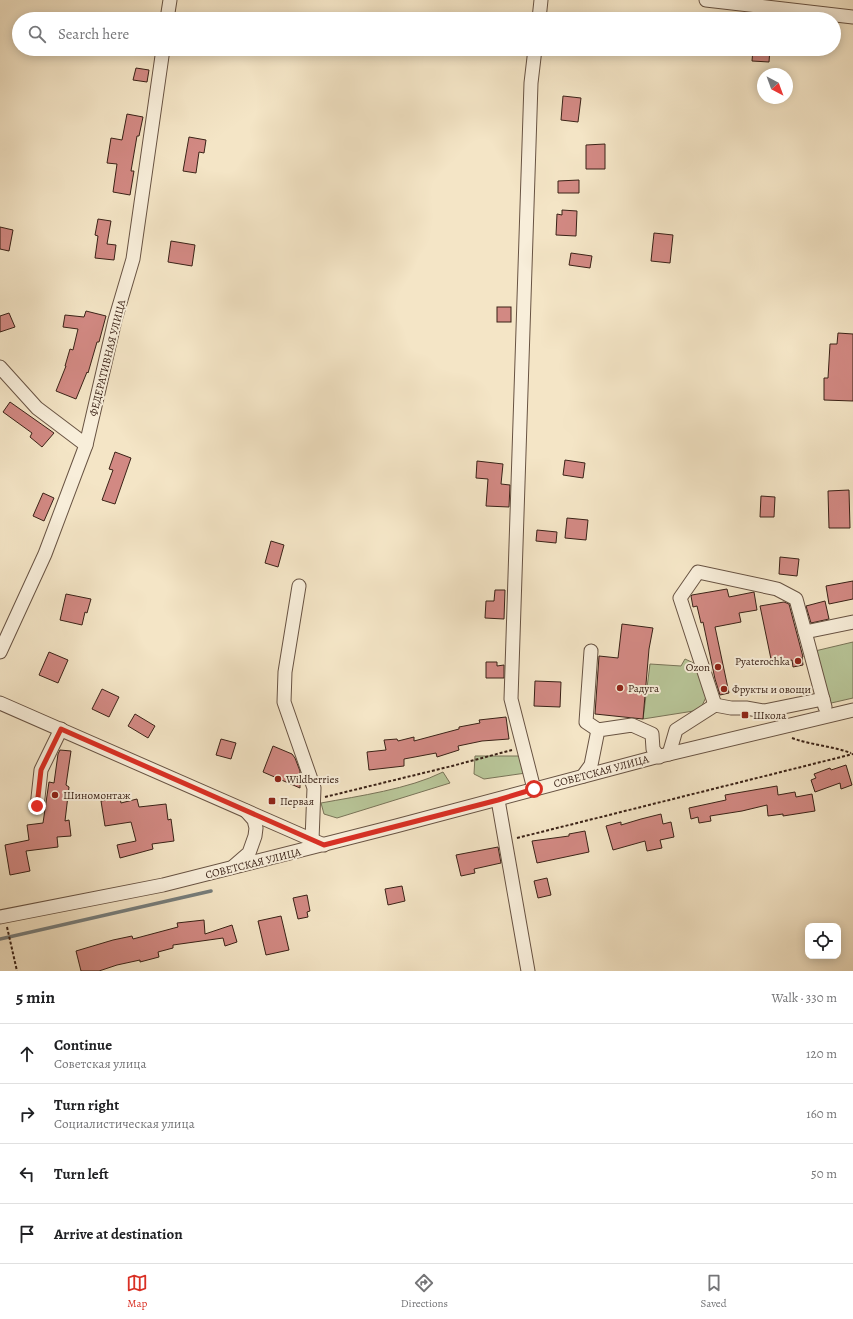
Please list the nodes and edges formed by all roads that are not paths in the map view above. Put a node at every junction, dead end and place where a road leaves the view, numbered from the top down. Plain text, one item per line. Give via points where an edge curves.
1 (170, 0) edge
2 (541, 0) edge
3 (706, 0) edge
4 (168, 12) edge
5 (539, 12) edge
6 (810, 12) edge
7 (841, 16) edge
8 (853, 17) edge
9 (162, 56) edge
10 (534, 56) edge
11 (0, 367) edge
12 (86, 445) junction
13 (299, 586) dead end
14 (853, 622) edge
15 (805, 632) junction
16 (591, 651) dead end
17 (0, 652) edge
18 (823, 700) junction
19 (0, 703) edge
20 (714, 705) junction
21 (853, 710) edge
22 (827, 716) junction
23 (61, 729) junction
24 (598, 730) junction
25 (664, 756) junction
26 (583, 776) junction
27 (534, 789) junction
28 (498, 800) junction
29 (37, 806) dead end
30 (244, 810) junction
31 (312, 840) junction
32 (324, 845) junction
33 (232, 868) junction
34 (2, 917) edge
35 (528, 971) edge

1 - 4 street
2 - 5 street
3 - 6 street
7 - 8 street
9 - 12 street, ФЕДЕРАТИВНАЯ УЛИЦА via 133,259 115,320
10 - 27 street via 531,83 511,699
11 - 12 street via 37,408
12 - 17 street, ФЕДЕРАТИВНАЯ УЛИЦА via 45,554
13 - 31 street via 285,672 284,702 314,788
14 - 15 street
15 - 18 street
15 - 20 street via 796,600 777,589 698,572 680,598
16 - 24 street via 586,722
18 - 20 street via 764,711
18 - 22 street
19 - 23 street
20 - 25 street via 676,730
21 - 22 street, СОВЕТСКАЯ УЛИЦА
22 - 25 street, СОВЕТСКАЯ УЛИЦА
23 - 29 street via 41,770
23 - 30 street
24 - 25 street via 632,725 652,734 653,749
24 - 26 street via 591,765
25 - 26 street, СОВЕТСКАЯ УЛИЦА
26 - 27 street, СОВЕТСКАЯ УЛИЦА
27 - 28 street, СОВЕТСКАЯ УЛИЦА
28 - 32 street, СОВЕТСКАЯ УЛИЦА
28 - 35 street
30 - 31 street
30 - 33 street via 254,820 255,836 249,853
31 - 32 street
32 - 33 street, СОВЕТСКАЯ УЛИЦА
33 - 34 street, СОВЕТСКАЯ УЛИЦА via 163,885

